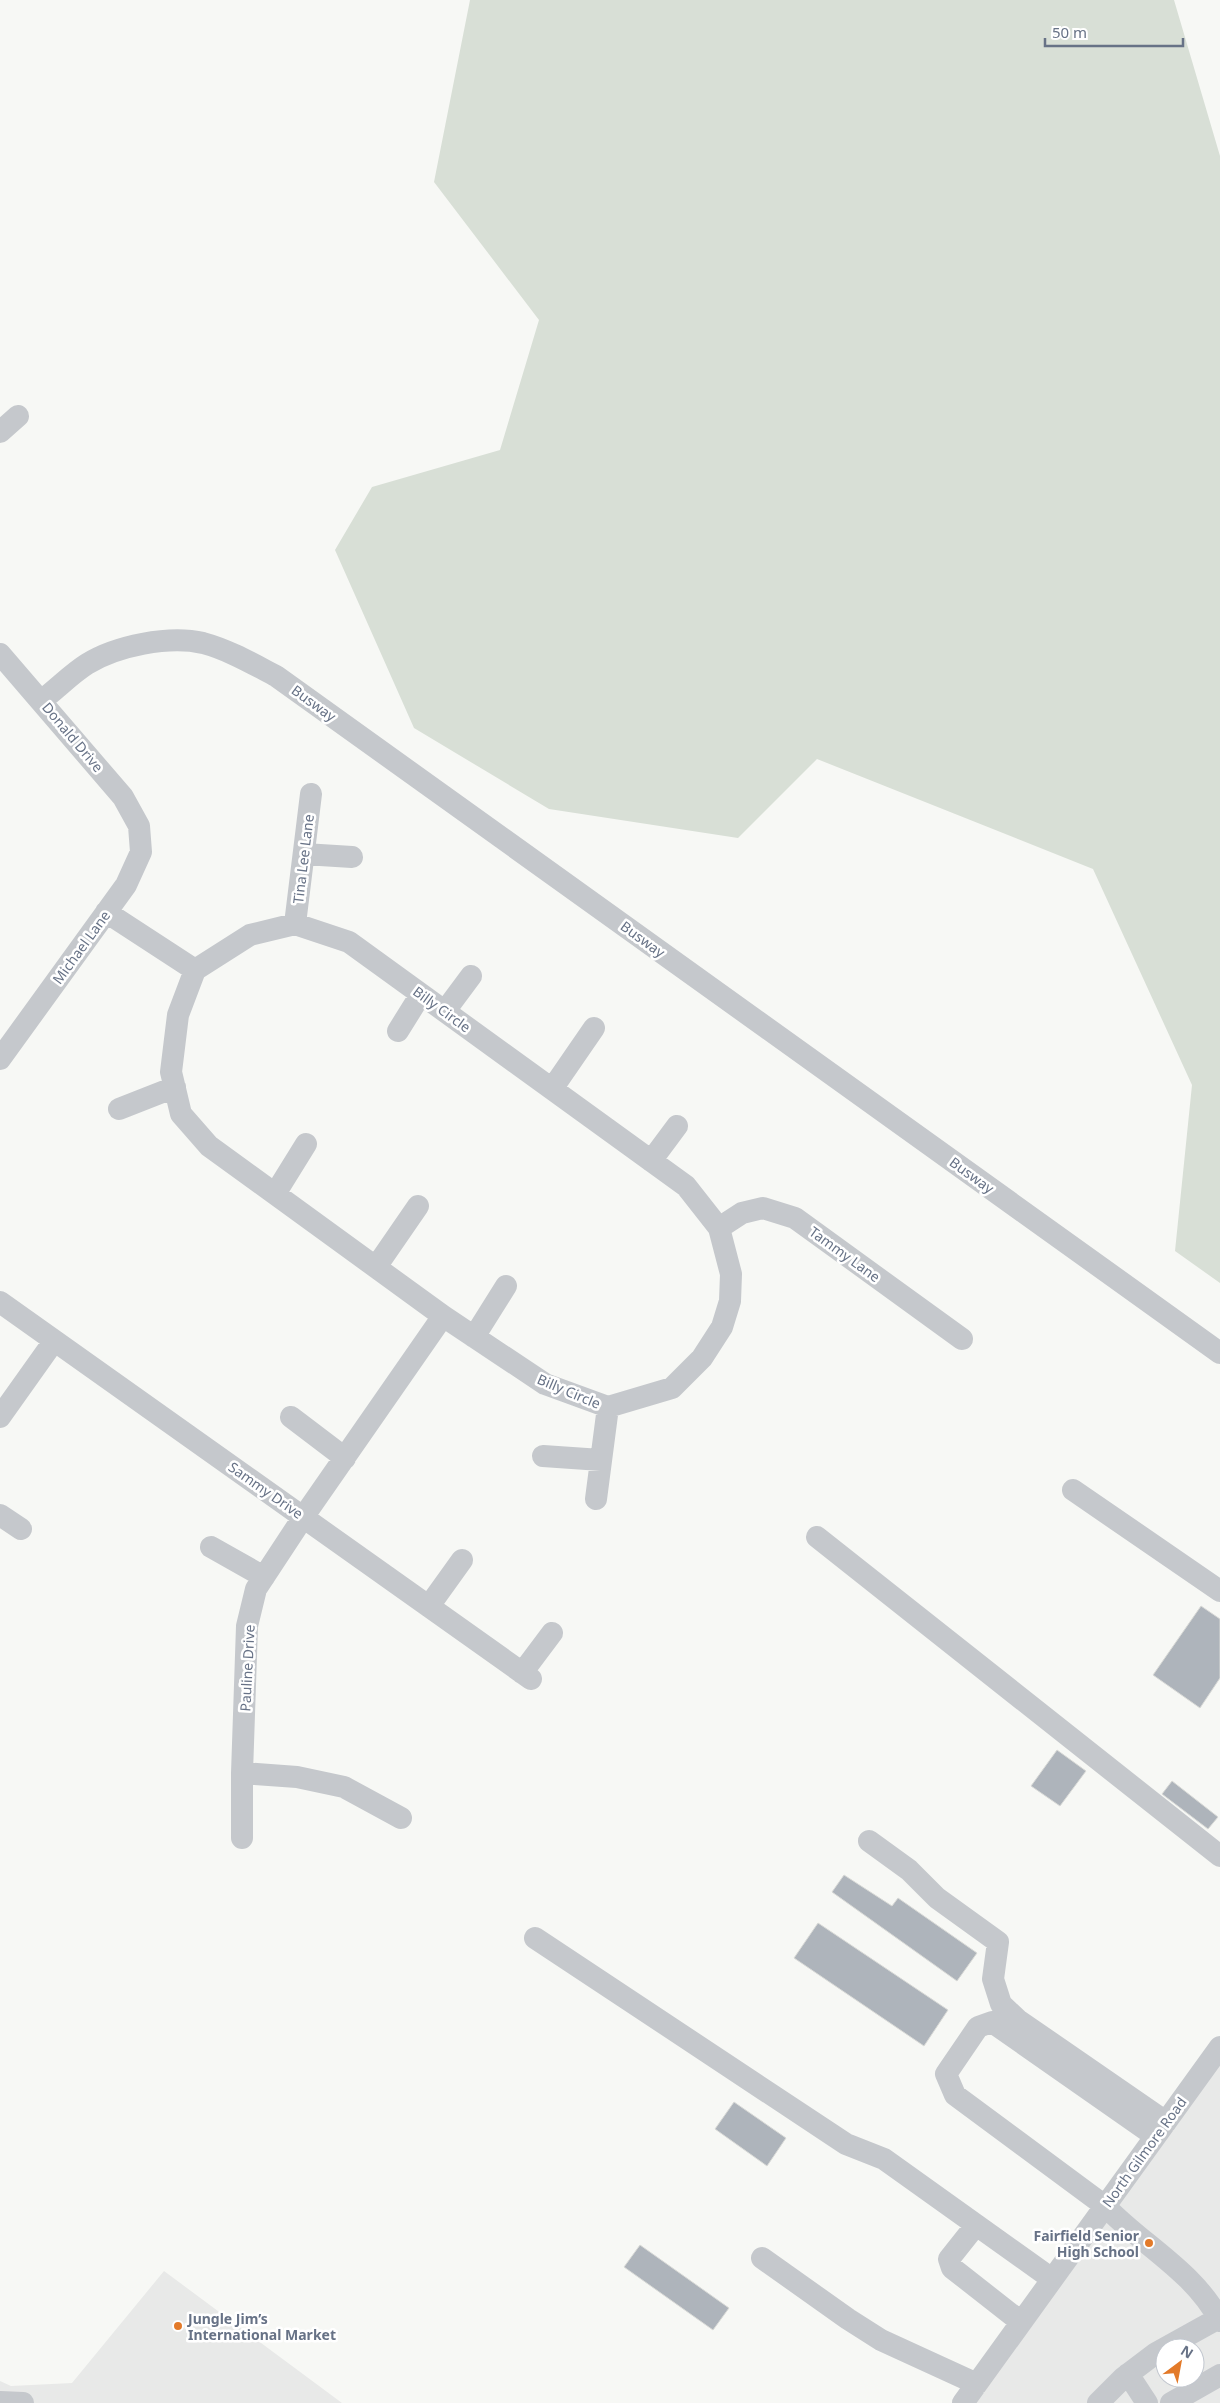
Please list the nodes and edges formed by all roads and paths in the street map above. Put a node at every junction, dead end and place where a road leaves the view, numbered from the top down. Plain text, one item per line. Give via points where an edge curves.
1 (18, 416) dead end
2 (0, 432) edge
3 (0, 654) edge
4 (42, 700) junction
5 (312, 794) dead end
6 (139, 826) joint
7 (304, 854) junction
8 (352, 857) dead end
9 (106, 912) junction
10 (295, 924) junction
11 (195, 970) junction
12 (471, 976) dead end
13 (421, 994) junction
14 (445, 1011) junction
15 (594, 1028) dead end
16 (398, 1030) dead end
17 (0, 1059) edge
18 (175, 1087) junction
19 (552, 1089) junction
20 (119, 1109) dead end
21 (677, 1126) dead end
22 (306, 1144) dead end
23 (651, 1161) junction
24 (276, 1194) junction
25 (418, 1206) dead end
26 (719, 1228) junction
27 (376, 1267) junction
28 (506, 1286) dead end
29 (0, 1302) edge
30 (443, 1316) junction
31 (474, 1337) junction
32 (962, 1339) dead end
33 (54, 1341) junction
34 (1220, 1353) edge
35 (608, 1407) junction
36 (0, 1417) edge
37 (292, 1417) dead end
38 (543, 1456) dead end
39 (345, 1458) junction
40 (601, 1460) junction
41 (1073, 1490) dead end
42 (596, 1499) dead end
43 (0, 1515) edge
44 (304, 1516) junction
45 (21, 1529) dead end
46 (817, 1537) dead end
47 (211, 1547) dead end
48 (462, 1560) dead end
49 (264, 1577) junction
50 (1220, 1591) edge
51 (429, 1606) junction
52 (552, 1633) dead end
53 (242, 1773) junction
54 (401, 1818) dead end
55 (242, 1838) dead end
56 (869, 1841) dead end
57 (1220, 1856) edge
58 (535, 1938) dead end
59 (1220, 2047) edge
60 (1160, 2129) junction
61 (1105, 2206) junction
62 (976, 2225) junction
63 (762, 2258) dead end
64 (1052, 2279) junction
65 (1219, 2319) edge
66 (1021, 2322) junction
67 (1128, 2374) junction
68 (1220, 2375) edge
69 (977, 2384) junction
70 (0, 2402) edge
71 (23, 2403) edge
72 (963, 2403) edge
73 (1098, 2403) edge
74 (1147, 2403) edge
75 (1171, 2403) edge

1 - 2 street
3 - 4 street, Donald Drive
4 - 6 street, Donald Drive via 123,797
4 - 34 street, Busway via 87,664 124,647 163,642 201,643 276,676
5 - 7 street, Tina Lee Lane
6 - 9 street, Michael Lane via 141,852 126,885
7 - 8 street
7 - 10 street, Tina Lee Lane
9 - 11 street
9 - 17 street, Michael Lane
10 - 11 street via 250,935
10 - 13 street, Billy Circle via 349,942
11 - 18 street, Billy Circle via 178,1015 171,1072
12 - 14 street
13 - 14 street, Billy Circle
13 - 16 street
14 - 19 street, Billy Circle
15 - 19 street
18 - 20 street
18 - 24 street, Billy Circle via 181,1114 209,1146
19 - 23 street, Billy Circle
21 - 23 street
22 - 24 street
23 - 26 street, Billy Circle via 686,1186
24 - 27 street, Billy Circle
25 - 27 street
26 - 32 street, Tammy Lane via 742,1213 763,1208 795,1218
26 - 35 street, Billy Circle via 731,1274 730,1301 722,1328 702,1358 672,1388
27 - 30 street, Billy Circle
28 - 31 street
29 - 33 street, Sammy Drive
30 - 31 street, Billy Circle
30 - 39 street, Pauline Drive
31 - 35 street, Billy Circle via 545,1384
33 - 36 street
33 - 44 street, Sammy Drive
35 - 40 street
37 - 39 street
38 - 40 street
39 - 44 street, Pauline Drive
40 - 42 street
41 - 50 street
43 - 45 street
44 - 49 street, Pauline Drive
44 - 51 street, Sammy Drive
46 - 57 street
47 - 49 street
48 - 51 street
49 - 53 street, Pauline Drive via 256,1589 247,1626
51 - 52 street, Sammy Drive via 526,1676
53 - 54 street via 297,1777 344,1787
53 - 55 street, Pauline Drive
56 - 60 street via 909,1870 937,1898 998,1942 993,1979 1000,2004
58 - 62 street via 846,2144 884,2159
59 - 60 street, North Gilmore Road
60 - 61 street, North Gilmore Road
60 - 61 street via 992,2022 978,2027 946,2074 955,2095
61 - 64 street, North Gilmore Road
61 - 65 street via 1198,2288
62 - 64 street
62 - 66 street via 949,2259 952,2268
63 - 69 street via 881,2340
64 - 66 street, North Gilmore Road
65 - 67 street via 1156,2353
66 - 69 street, North Gilmore Road
67 - 73 street
67 - 74 street
68 - 75 street
69 - 72 street, North Gilmore Road
70 - 71 street

